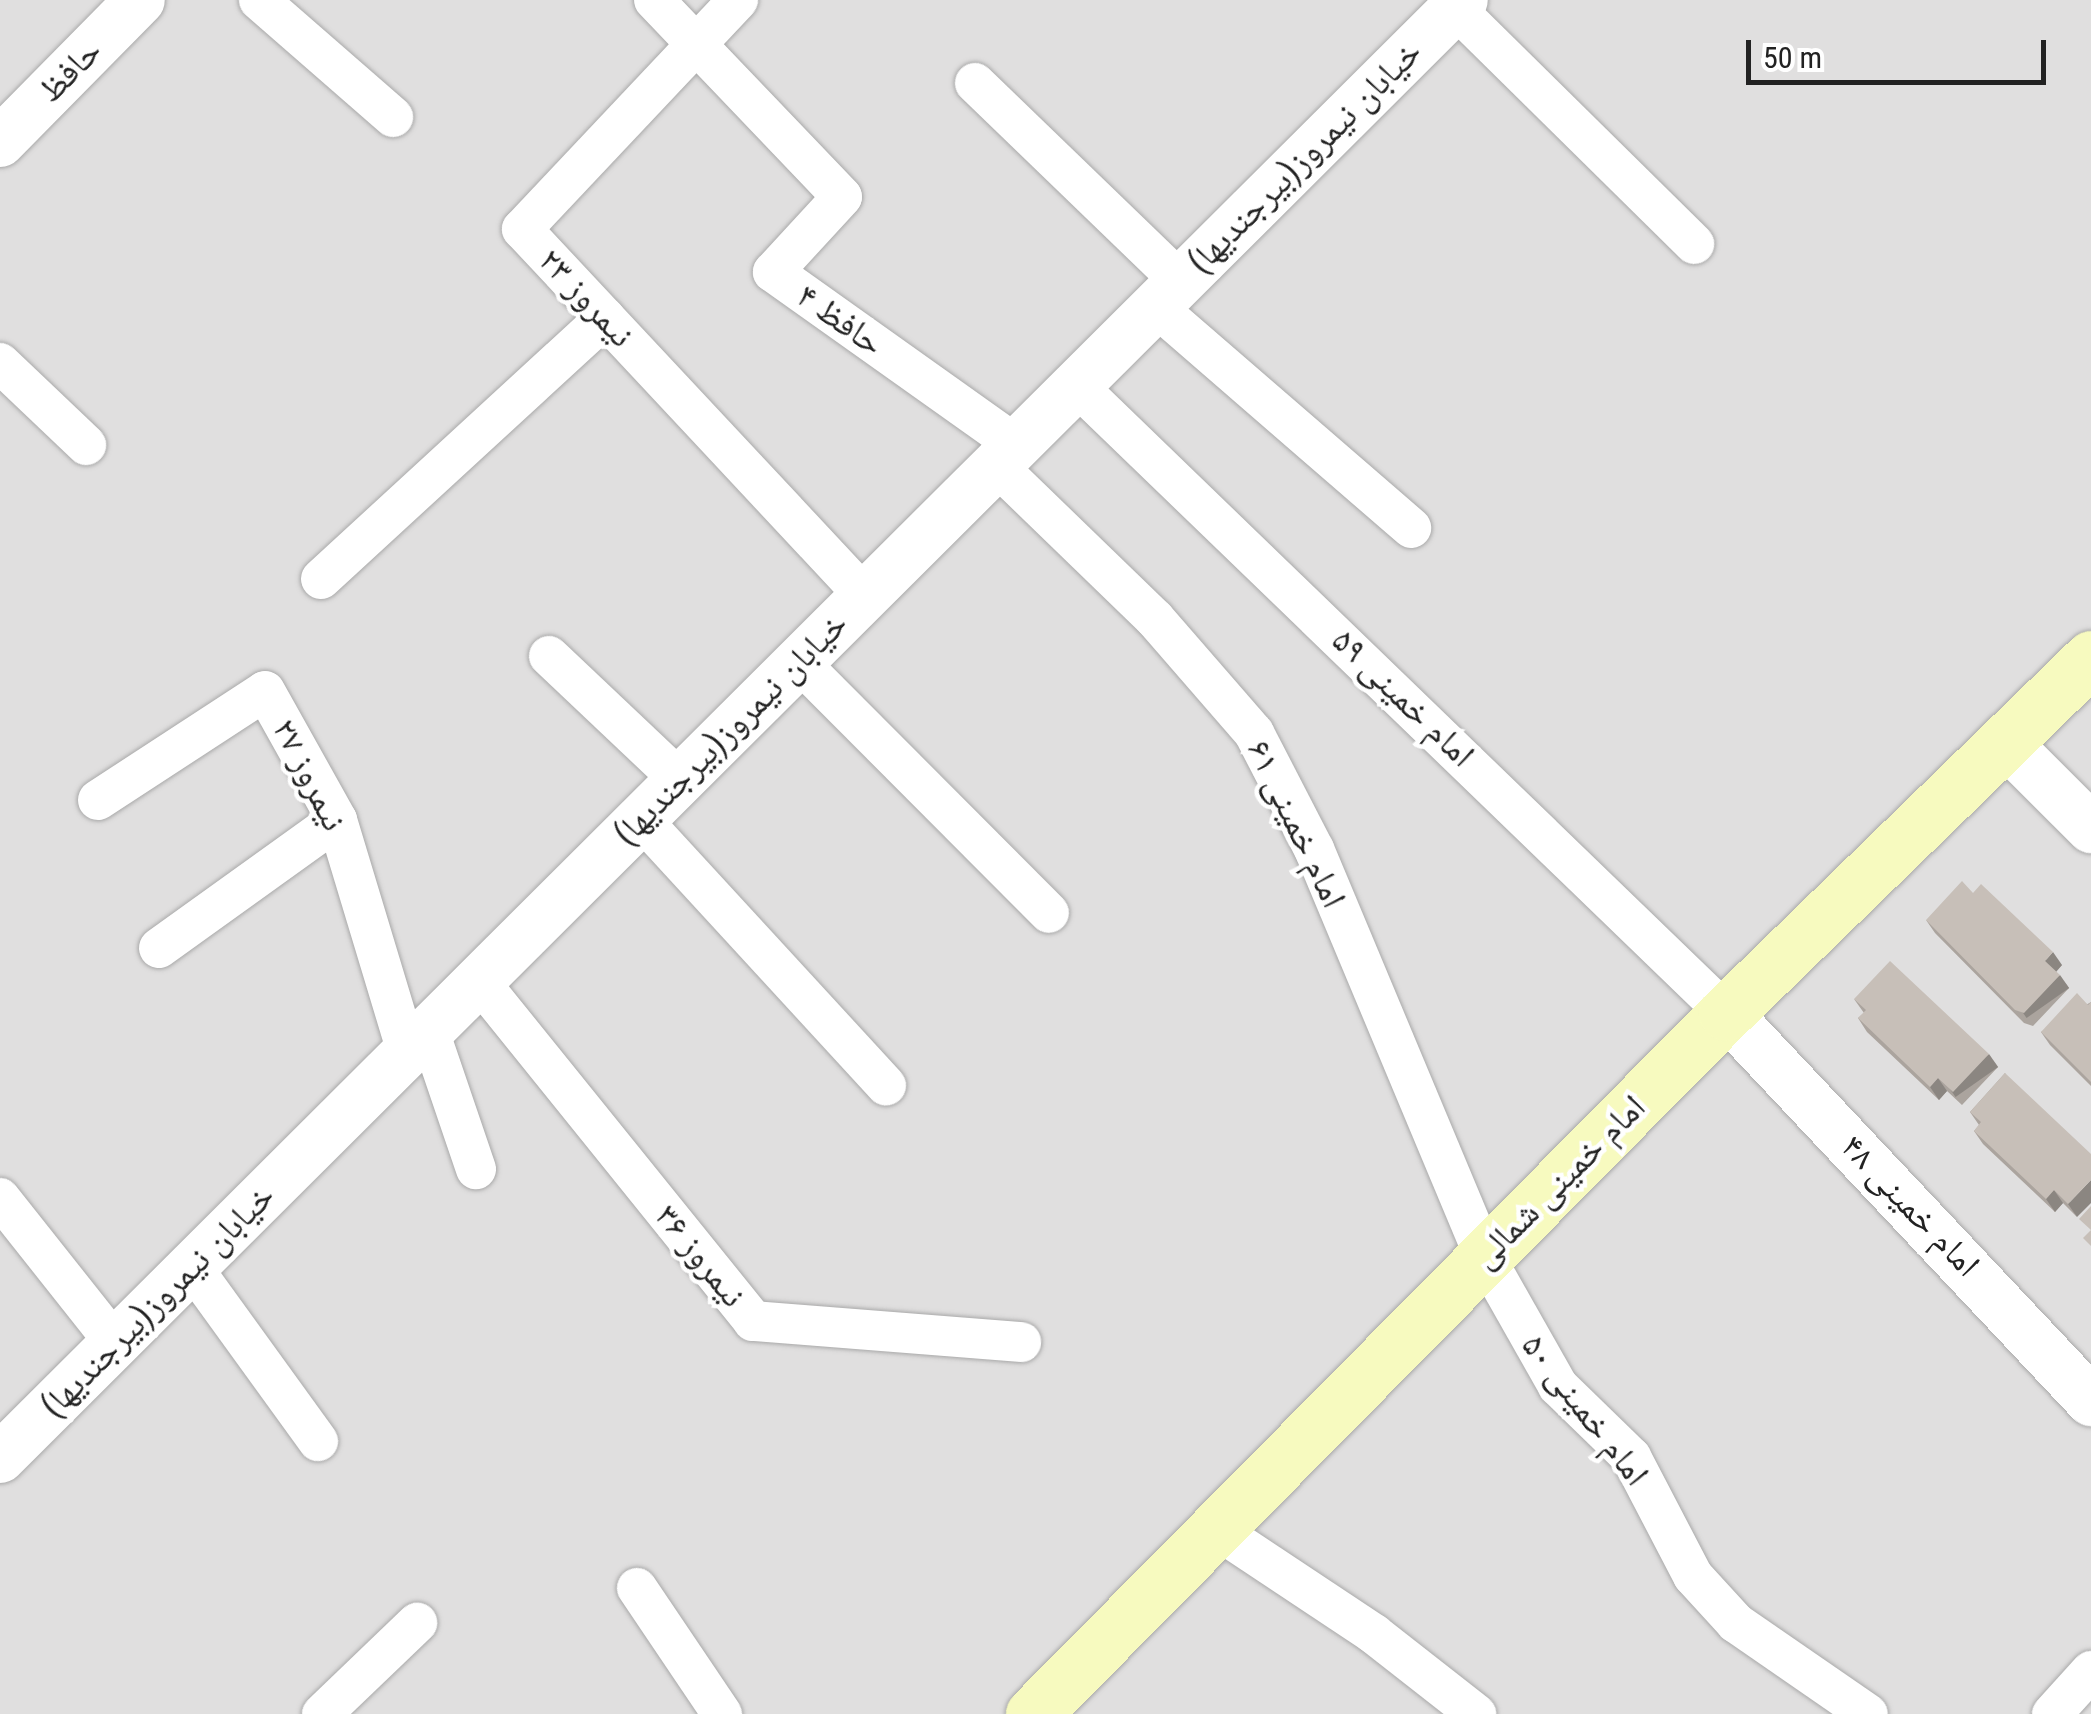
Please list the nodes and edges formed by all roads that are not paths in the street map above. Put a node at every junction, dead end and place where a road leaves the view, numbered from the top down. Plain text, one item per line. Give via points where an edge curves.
1 (140, 0) edge
2 (259, 0) edge
3 (654, 0) edge
4 (738, 0) edge
5 (1459, 4) edge
6 (698, 39) junction
7 (975, 82) dead end
8 (394, 117) dead end
9 (0, 142) edge
10 (1694, 244) dead end
11 (1168, 294) junction
12 (604, 318) junction
13 (0, 363) edge
14 (1076, 386) junction
15 (86, 445) dead end
16 (1006, 455) junction
17 (1411, 528) dead end
18 (321, 579) dead end
19 (864, 596) junction
20 (549, 656) dead end
21 (2091, 658) edge
22 (799, 662) junction
23 (2005, 742) junction
24 (680, 780) junction
25 (98, 800) dead end
26 (641, 819) junction
27 (336, 820) junction
28 (2091, 828) edge
29 (1050, 913) dead end
30 (159, 948) dead end
31 (478, 981) junction
32 (1726, 1013) junction
33 (418, 1041) junction
34 (886, 1085) dead end
35 (476, 1169) dead end
36 (0, 1198) edge
37 (1485, 1257) junction
38 (192, 1267) junction
39 (1021, 1342) dead end
40 (115, 1343) junction
41 (2091, 1401) edge
42 (318, 1440) dead end
43 (0, 1458) edge
44 (1216, 1529) junction
45 (636, 1588) dead end
46 (417, 1623) dead end
47 (2091, 1671) edge
48 (1458, 1708) edge
49 (322, 1714) edge
50 (722, 1714) edge
51 (1033, 1714) edge
52 (1868, 1714) edge
53 (2052, 1714) edge

1 - 9 street, حافظ
2 - 8 street
3 - 6 street, حافظ ۴
4 - 6 street, نیمروز ۲۳
5 - 10 street
5 - 11 street, خیابان نیمروز(بیرجندیها)
6 - 12 street, نیمروز ۲۳ via 522,230
6 - 16 street, حافظ ۴ via 842,197 773,272
7 - 11 street
11 - 14 street, خیابان نیمروز(بیرجندیها)
11 - 17 street
12 - 18 street
12 - 19 street, نیمروز ۲۳
13 - 15 street
14 - 16 street, خیابان نیمروز(بیرجندیها)
14 - 32 street, امام خمینی ۵۹
16 - 19 street, خیابان نیمروز(بیرجندیها)
16 - 37 street, امام خمینی ۶۱ via 1254,733 1314,850
19 - 22 street, خیابان نیمروز(بیرجندیها)
20 - 24 street
21 - 23 main road, امام خمینی شمالی
22 - 24 street, خیابان نیمروز(بیرجندیها)
22 - 29 street
23 - 28 street
23 - 32 main road, امام خمینی شمالی
24 - 26 street, خیابان نیمروز(بیرجندیها)
25 - 27 street, نیمروز ۲۷ via 265,691
26 - 31 street, خیابان نیمروز(بیرجندیها)
26 - 34 street
27 - 30 street
27 - 33 street, نیمروز ۲۷
31 - 33 street, خیابان نیمروز(بیرجندیها)
31 - 39 street, نیمروز ۳۶ via 753,1321
32 - 37 main road, امام خمینی شمالی
32 - 41 street, امام خمینی ۴۸
33 - 35 street, نیمروز ۲۷
33 - 38 street, خیابان نیمروز(بیرجندیها)
36 - 40 street
37 - 44 main road, امام خمینی شمالی
37 - 52 street, امام خمینی ۵۰ via 1558,1386 1631,1457 1693,1576 1736,1623
38 - 40 street, خیابان نیمروز(بیرجندیها)
38 - 42 street
40 - 43 street, خیابان نیمروز(بیرجندیها)
44 - 48 street via 1374,1634
44 - 51 main road, امام خمینی شمالی
45 - 50 street
46 - 49 street
47 - 53 street

